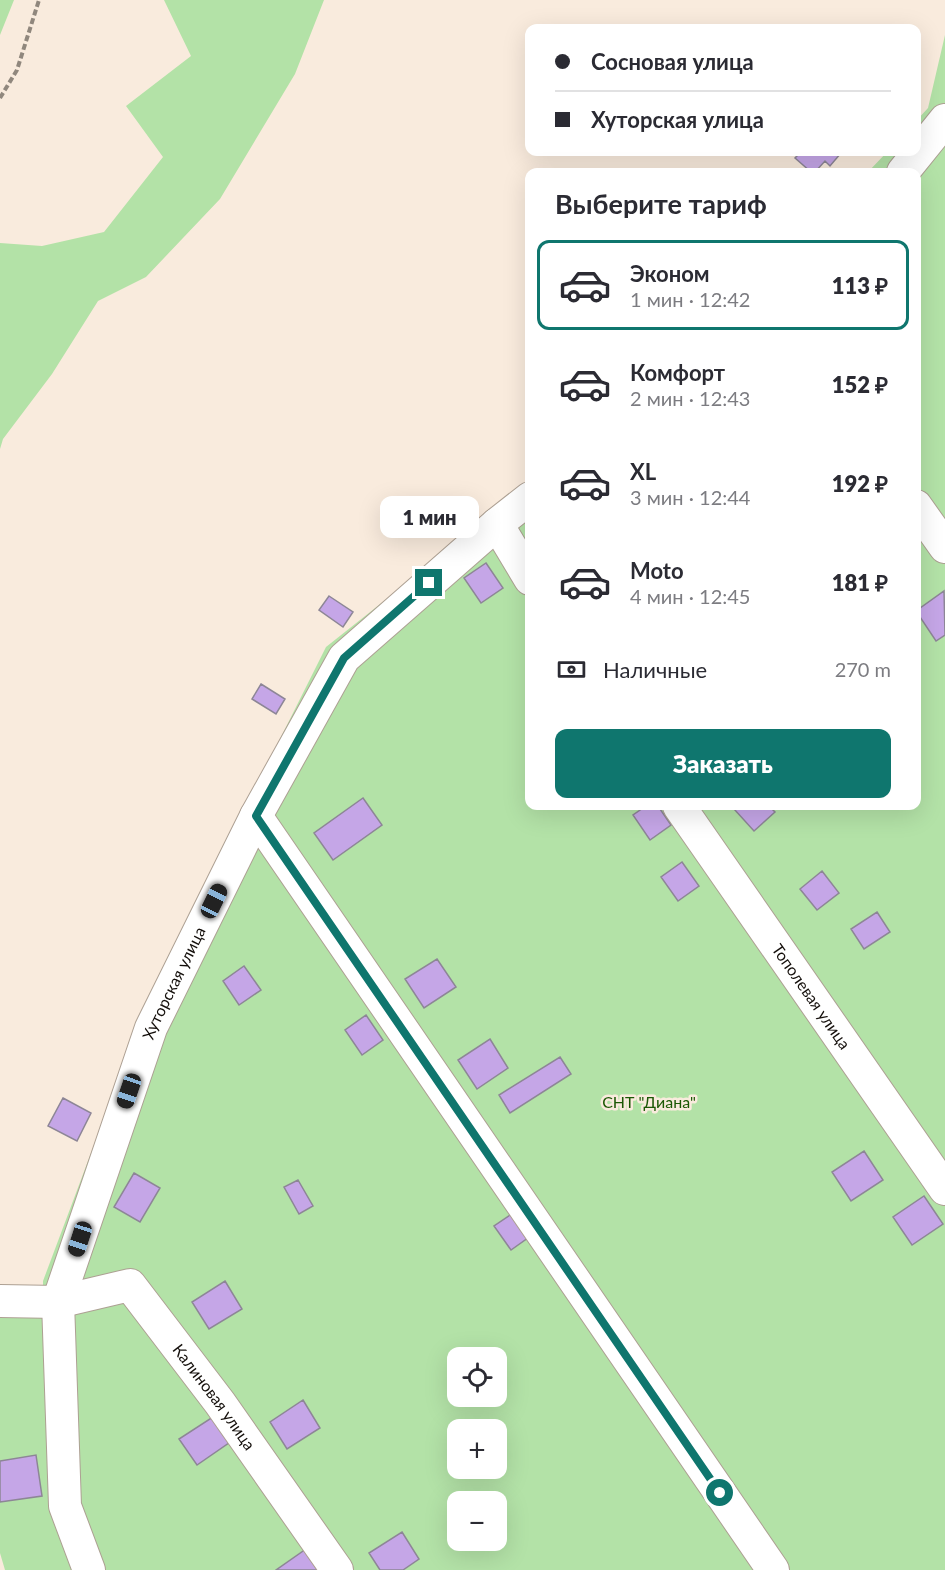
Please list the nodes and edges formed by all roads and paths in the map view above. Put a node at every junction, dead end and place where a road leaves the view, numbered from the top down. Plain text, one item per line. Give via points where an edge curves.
1 (39, 0) edge
2 (0, 98) edge
3 (945, 120) edge
4 (921, 150) edge
5 (916, 156) edge
6 (906, 168) edge
7 (525, 502) edge
8 (921, 513) edge
9 (496, 524) junction
10 (945, 547) edge
11 (525, 571) edge
12 (682, 810) edge
13 (256, 816) junction
14 (945, 1189) edge
15 (0, 1301) edge
16 (58, 1302) junction
17 (89, 1570) edge
18 (337, 1570) edge
19 (774, 1570) edge

1 - 2 path via 17,70
3 - 4 street
5 - 6 street
7 - 9 street, Хуторская улица
8 - 10 street
9 - 11 street
9 - 13 street, Хуторская улица via 344,658
12 - 14 street, Тополевая улица
13 - 16 street, Хуторская улица via 151,1028
13 - 19 street
15 - 16 street
16 - 17 street, Хуторская улица via 65,1506
16 - 18 street, Калиновая улица via 130,1285 220,1403

